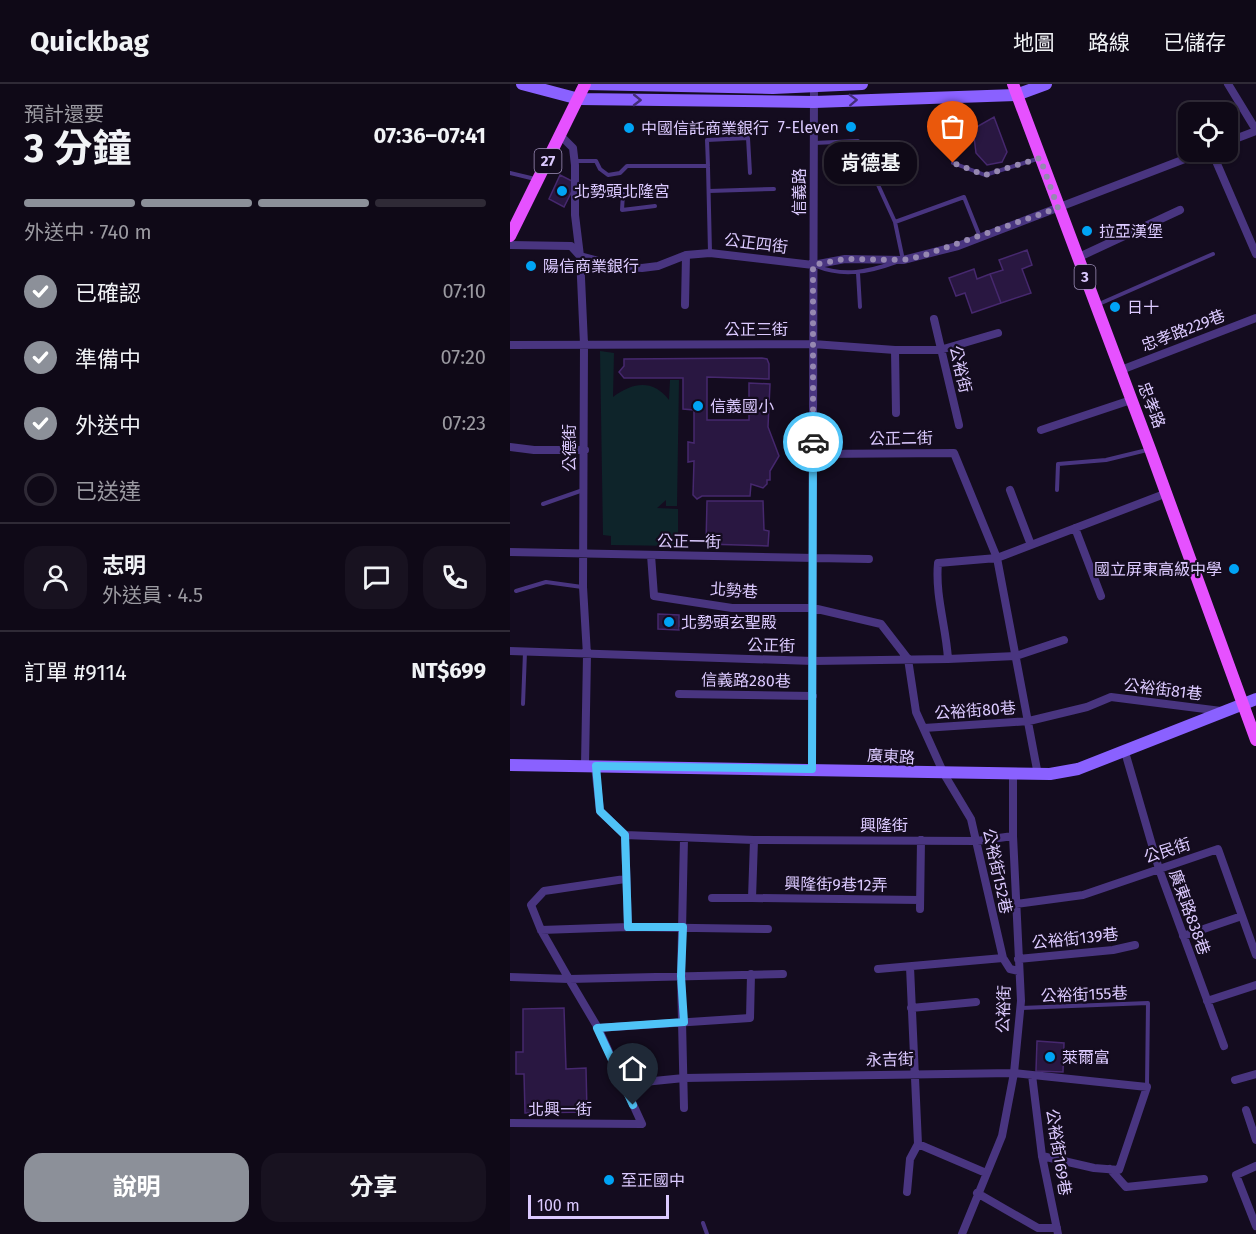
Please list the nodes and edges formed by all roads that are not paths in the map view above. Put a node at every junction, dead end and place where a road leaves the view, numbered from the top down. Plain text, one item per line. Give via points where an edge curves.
1 (522, 84) edge
2 (585, 84) edge
3 (862, 84) edge
4 (1046, 84) edge
5 (1228, 84) edge
6 (814, 85) edge
7 (771, 86) edge
8 (1015, 89) edge
9 (579, 99) junction
10 (814, 102) junction
11 (1256, 130) edge
12 (561, 136) junction
13 (1238, 137) edge
14 (814, 142) junction
15 (1040, 158) junction
16 (575, 160) junction
17 (1178, 162) edge
18 (1216, 162) edge
19 (953, 163) dead end
20 (708, 166) junction
21 (510, 173) edge
22 (750, 173) dead end
23 (539, 180) junction
24 (774, 189) dead end
25 (709, 191) junction
26 (576, 196) junction
27 (655, 206) dead end
28 (1058, 208) junction
29 (1180, 210) dead end
30 (515, 216) edge
31 (895, 222) junction
32 (510, 236) edge
33 (980, 238) junction
34 (510, 245) edge
35 (710, 253) junction
36 (1213, 254) dead end
37 (1256, 254) edge
38 (580, 255) junction
39 (686, 255) junction
40 (1077, 258) junction
41 (903, 260) junction
42 (813, 265) junction
43 (858, 273) junction
44 (685, 305) dead end
45 (1096, 306) junction
46 (860, 308) dead end
47 (1256, 318) edge
48 (934, 319) dead end
49 (998, 333) dead end
50 (584, 344) junction
51 (813, 344) junction
52 (510, 345) edge
53 (895, 350) junction
54 (940, 350) junction
55 (1121, 370) junction
56 (1131, 400) junction
57 (896, 413) dead end
58 (959, 425) dead end
59 (1041, 430) dead end
60 (510, 447) edge
61 (1150, 449) junction
62 (585, 450) junction
63 (813, 454) junction
64 (584, 490) junction
65 (1010, 490) dead end
66 (1057, 490) dead end
67 (1167, 493) junction
68 (543, 504) dead end
69 (1075, 528) junction
70 (1031, 545) junction
71 (510, 552) edge
72 (585, 555) junction
73 (651, 555) junction
74 (813, 557) junction
75 (997, 558) junction
76 (868, 559) dead end
77 (583, 587) junction
78 (516, 591) dead end
79 (1101, 596) dead end
80 (813, 608) junction
81 (1064, 640) dead end
82 (510, 651) edge
83 (525, 651) junction
84 (587, 655) junction
85 (1016, 656) junction
86 (948, 658) junction
87 (908, 659) junction
88 (813, 661) junction
89 (679, 694) dead end
90 (813, 696) junction
91 (1256, 699) edge
92 (523, 704) dead end
93 (1243, 704) junction
94 (1225, 711) junction
95 (1029, 721) junction
96 (924, 728) junction
97 (1256, 740) edge
98 (1125, 752) junction
99 (510, 765) edge
100 (590, 765) junction
101 (812, 769) junction
102 (944, 774) junction
103 (1013, 775) junction
104 (1038, 775) junction
105 (625, 835) junction
106 (1013, 836) junction
107 (684, 838) junction
108 (754, 840) junction
109 (921, 840) junction
110 (977, 841) junction
111 (1159, 869) junction
112 (625, 879) junction
113 (712, 898) dead end
114 (752, 898) junction
115 (1016, 904) junction
116 (1242, 916) junction
117 (628, 927) junction
118 (683, 927) junction
119 (768, 929) dead end
120 (541, 930) junction
121 (1183, 936) junction
122 (1135, 945) dead end
123 (1256, 955) edge
124 (1003, 958) junction
125 (1018, 959) junction
126 (910, 967) junction
127 (878, 969) dead end
128 (1019, 971) junction
129 (751, 974) junction
130 (783, 974) dead end
131 (681, 976) junction
132 (510, 977) edge
133 (569, 979) junction
134 (1256, 985) edge
135 (1207, 1001) junction
136 (976, 1002) dead end
137 (911, 1008) junction
138 (1020, 1008) junction
139 (684, 1022) junction
140 (597, 1028) junction
141 (1224, 1046) dead end
142 (1014, 1073) junction
143 (916, 1074) junction
144 (1256, 1074) edge
145 (1032, 1075) junction
146 (684, 1078) junction
147 (1235, 1080) dead end
148 (644, 1082) dead end
149 (1147, 1087) junction
150 (684, 1108) dead end
151 (1246, 1110) dead end
152 (510, 1124) edge
153 (1256, 1140) edge
154 (918, 1144) junction
155 (1042, 1156) junction
156 (1256, 1166) edge
157 (1110, 1169) junction
158 (986, 1173) junction
159 (1204, 1179) dead end
160 (907, 1192) dead end
161 (977, 1193) junction
162 (703, 1223) dead end
163 (1256, 1226) edge
164 (1037, 1231) edge
165 (1057, 1231) edge
166 (707, 1234) edge
167 (962, 1234) edge

1 - 9 street
2 - 7 street
2 - 9 main road, 27
3 - 6 street
4 - 8 street
5 - 11 street
6 - 7 street
6 - 10 street, 信義路
10 -> 8 street
8 - 15 main road, 忠孝路 / 3
9 -> 10 street
9 - 12 main road, 27
10 - 14 street, 信義路
11 - 13 street
12 - 16 street, 公德街 via 573,148
12 - 23 main road, 27
14 - 31 lane via 858,141
14 - 42 street, 信義路
15 - 19 lane via 985,175
15 - 28 main road, 忠孝路 / 3
16 - 20 lane via 596,161 608,175 620,173 627,166
16 - 26 street, 公德街
17 - 28 street, 公正四街
18 - 37 street
20 - 22 lane via 707,140 748,138
20 - 25 lane
21 - 23 lane
23 - 30 main road, 27
24 - 25 lane
25 - 35 lane
26 - 27 lane via 623,194 622,210
26 - 38 street, 公德街
28 - 33 street, 公正四街
28 - 40 main road, 忠孝路 / 3
29 - 40 street
30 - 32 main road, 27
31 - 33 lane via 964,197
31 - 41 lane
33 - 41 street, 公正四街
34 - 38 street, 公正四街 via 572,246
35 - 39 street, 公正四街
35 - 42 street, 公正四街
36 - 45 lane
38 - 39 street, 公正四街 via 617,266 642,268
38 - 50 street, 公德街
39 - 44 street
40 - 45 main road, 忠孝路 / 3
41 - 42 street, 公正四街 via 845,259
41 - 43 lane
42 - 43 lane via 828,271
42 - 51 street, 信義路
43 - 46 lane
45 - 55 main road, 忠孝路 / 3
47 - 55 street, 忠孝路229巷
48 - 54 street, 公裕街
49 - 54 street, 公正三街
50 - 51 street, 公正三街
50 - 52 street, 公正三街
50 - 62 street, 公德街
51 - 53 street, 公正三街
51 - 63 street, 信義路
53 - 54 street, 公正三街
53 - 57 street
54 - 58 street, 公裕街
55 - 56 main road, 忠孝路 / 3
56 - 59 street
56 - 61 main road, 忠孝路 / 3
60 - 62 street
61 - 66 lane via 1106,460 1058,464
61 - 67 main road, 忠孝路 / 3
62 - 64 street, 公德街
63 - 74 street, 信義路
63 - 75 street, 公正二街 via 954,453
64 - 68 lane
64 - 72 street, 公德街
65 - 70 street
67 - 69 street
67 - 93 main road, 忠孝路 / 3
69 - 70 street
69 - 79 street
70 - 75 street
71 - 72 street, 公正一街
72 - 73 street, 公正一街
72 - 77 street, 公德街
73 - 74 street, 公正一街
73 - 80 street, 北勢巷 via 654,596 732,608
74 - 76 street, 公正一街
74 - 80 street, 信義路
75 - 85 street
75 - 86 street via 938,563 938,601 946,628
77 - 78 lane via 546,582
77 - 84 street, 公德街
80 - 87 street, 北勢巷 via 881,624
80 - 88 street, 信義路
81 - 85 street, 公正街
82 - 83 street, 公正街
83 - 84 street, 公正街
83 - 92 lane
84 - 88 street, 公正街
84 - 100 street, 公德街
85 - 86 street, 公正街
85 - 95 street
86 - 87 street, 公正街
87 - 88 street, 公正街
87 - 96 street, 公裕街152巷 via 916,712
88 - 90 street, 信義路
89 - 90 street, 信義路280巷
90 - 101 street, 信義路
91 - 93 street, 廣東路
93 - 94 street, 廣東路
93 - 97 main road, 忠孝路 / 3
94 - 95 street, 公裕街81巷 via 1111,697 1088,707
94 - 98 street, 廣東路
95 - 96 street, 公裕街80巷
95 - 104 street
96 - 102 street, 公裕街152巷
98 - 104 street, 廣東路 via 1066,772
98 - 111 street, 廣東路838巷
99 - 100 street, 廣東路
100 - 101 street, 廣東路
100 - 105 street, 公德街 via 600,811
101 - 102 street, 廣東路
102 - 103 street, 廣東路
102 - 110 street, 公裕街152巷 via 967,808
103 - 104 street, 廣東路
103 - 106 street, 公裕街
105 - 107 street, 興隆街
105 - 112 street
106 - 110 street, 興隆街
106 - 115 street, 公裕街
107 - 108 street, 興隆街
107 - 118 street
108 - 109 street, 興隆街
108 - 114 street
109 - 110 street, 興隆街
109 - 114 street, 興隆街9巷12弄 via 920,904
110 - 124 street, 公裕街152巷
111 - 115 street, 公民街 via 1083,895
111 - 116 street, 公民街 via 1218,849
111 - 121 street, 廣東路838巷
112 - 117 street
112 - 120 street, 北興一街 via 544,891 531,905
113 - 114 street, 興隆街9巷12弄
115 - 125 street, 公裕街
116 - 121 street
116 - 123 street, 公民街
117 - 118 street
117 - 120 street
118 - 119 street
118 - 131 street
120 - 133 street, 北興一街
121 - 135 street, 廣東路838巷
122 - 125 street, 公裕街139巷
124 - 126 street
124 - 128 street via 1010,969
125 - 128 street, 公裕街
126 - 127 street
126 - 137 street
128 - 138 street, 公裕街
129 - 130 street
129 - 131 street
129 - 139 street via 750,1018
131 - 133 street
131 - 139 street
132 - 133 street
133 - 140 street, 北興一街
134 - 135 street
135 - 141 street, 廣東路838巷
136 - 137 street
137 - 143 street
138 - 142 street, 公裕街
138 - 149 lane, 公裕街155巷 via 1148,1003
139 - 140 street
139 - 146 street
140 - 152 street, 北興一街 via 642,1124
142 - 143 street, 永吉街
142 - 145 street, 永吉街
142 - 158 street, 公裕街 via 1002,1136
143 - 146 street, 永吉街
143 - 154 street
144 - 147 street
145 - 149 street, 永吉街
145 - 155 street, 公裕街169巷
146 - 148 street, 永吉街
146 - 150 street
149 - 157 street via 1119,1170
151 - 153 street
154 - 158 street
154 - 160 street via 910,1159
155 - 157 street
155 - 165 street, 公裕街169巷
156 - 163 street via 1236,1175
157 - 159 street via 1126,1187
158 - 161 street, 公裕街
161 - 164 street
161 - 167 street, 公裕街
162 - 166 lane
164 - 165 street

